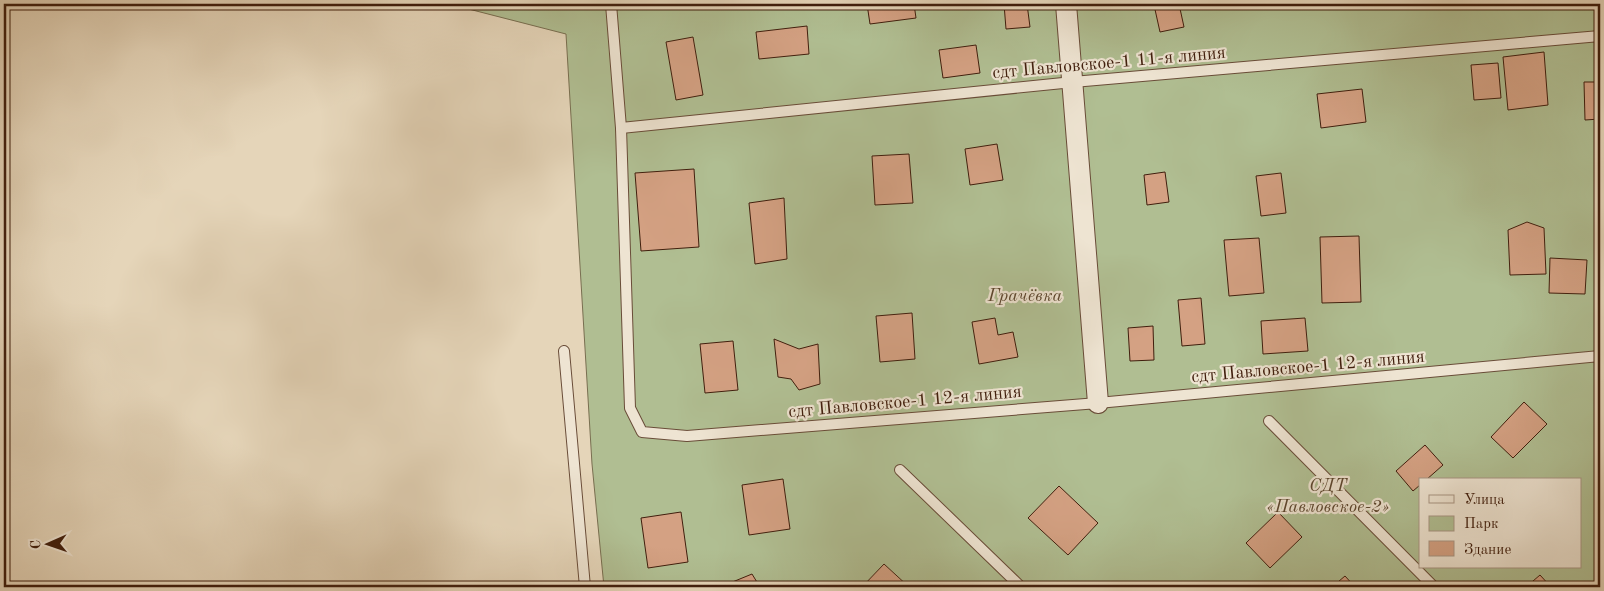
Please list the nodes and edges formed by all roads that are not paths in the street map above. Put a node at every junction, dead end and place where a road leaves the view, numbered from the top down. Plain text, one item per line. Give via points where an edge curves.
1 (611, 4) edge
2 (1066, 4) edge
3 (1600, 36) edge
4 (1073, 82) junction
5 (621, 128) junction
6 (564, 351) dead end
7 (1600, 356) edge
8 (1098, 403) junction
9 (1269, 421) dead end
10 (900, 470) dead end
11 (585, 587) edge
12 (1021, 587) edge
13 (1434, 587) edge

1 - 5 lane, сдт Павловское-1 12-я линия
2 - 4 street
3 - 4 lane, сдт Павловское-1 11-я линия
4 - 5 lane, сдт Павловское-1 11-я линия
4 - 8 street
5 - 8 lane, сдт Павловское-1 12-я линия via 630,408 642,432 687,436
6 - 11 lane
7 - 8 lane, сдт Павловское-1 12-я линия
9 - 13 lane
10 - 12 lane

